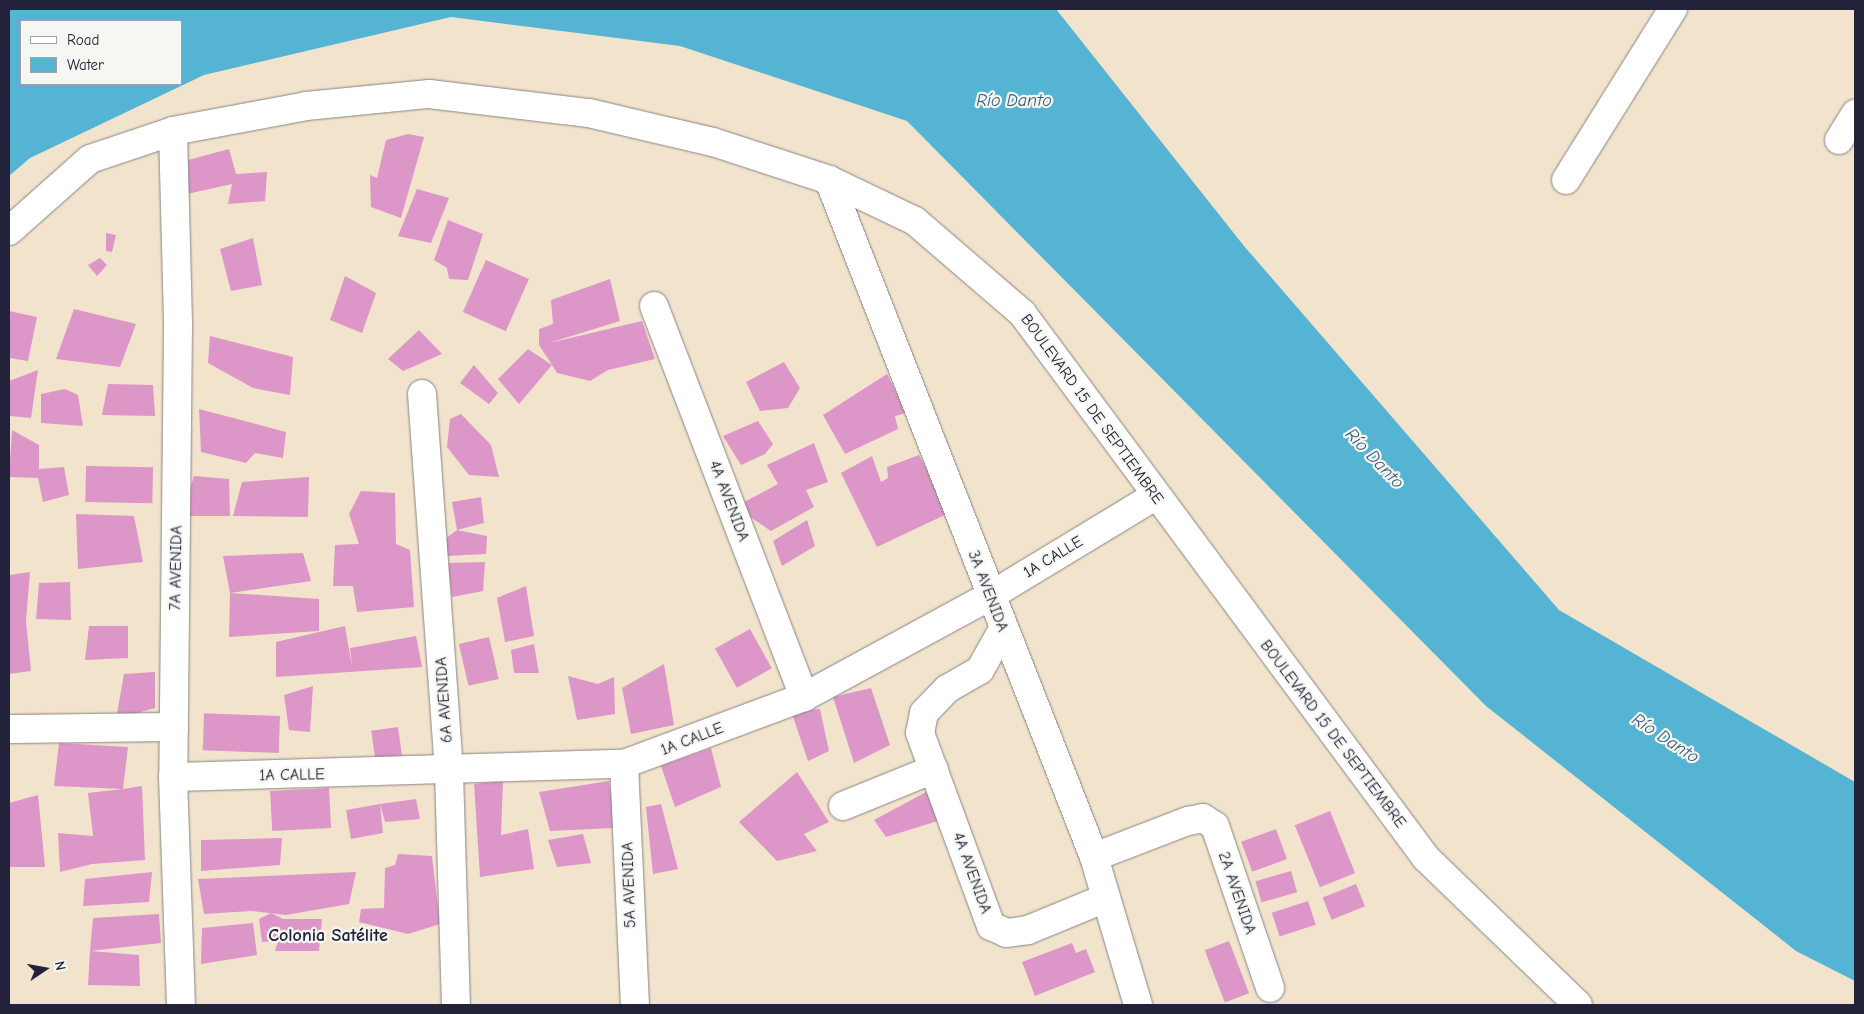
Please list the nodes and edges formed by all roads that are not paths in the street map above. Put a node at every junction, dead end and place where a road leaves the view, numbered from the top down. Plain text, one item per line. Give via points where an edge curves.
1 (1673, 9) edge
2 (1855, 114) edge
3 (173, 131) junction
4 (1839, 140) dead end
5 (829, 180) junction
6 (1566, 180) dead end
7 (9, 231) edge
8 (654, 306) dead end
9 (422, 394) dead end
10 (1155, 496) junction
11 (990, 596) junction
12 (1003, 630) junction
13 (804, 697) junction
14 (174, 728) junction
15 (9, 730) edge
16 (624, 764) junction
17 (934, 769) junction
18 (449, 772) junction
19 (173, 777) junction
20 (843, 806) dead end
21 (1094, 857) junction
22 (1106, 898) junction
23 (1270, 988) dead end
24 (181, 1005) edge
25 (456, 1005) edge
26 (634, 1005) edge
27 (1138, 1005) edge
28 (1578, 1005) edge

1 - 6 street
2 - 4 street
3 - 5 street, BOULEVARD 15 DE SEPTIEMBRE via 306,106 429,94 589,113 713,142
3 - 7 street, BOULEVARD 15 DE SEPTIEMBRE via 90,159
3 - 14 street, 7A AVENIDA via 178,327
5 - 10 street, BOULEVARD 15 DE SEPTIEMBRE via 915,221 1022,313
5 - 11 street, 3A AVENIDA
8 - 13 street, 4A AVENIDA
9 - 18 street, 6A AVENIDA
10 - 11 street, 1A CALLE
10 - 28 street, BOULEVARD 15 DE SEPTIEMBRE via 1426,858
11 - 12 street, 3A AVENIDA
11 - 13 street, 1A CALLE
12 - 17 street, 4A AVENIDA via 980,670 946,689 924,713 920,732
12 - 21 street, 3A AVENIDA
13 - 16 street, 1A CALLE
14 - 15 street
14 - 19 street, 7A AVENIDA
16 - 18 street, 1A CALLE
16 - 26 street, 5A AVENIDA
17 - 20 street
17 - 22 street, 4A AVENIDA via 991,926 1007,933 1028,930
18 - 19 street, 1A CALLE
18 - 25 street, 6A AVENIDA
19 - 24 street, 7A AVENIDA
21 - 22 street, 3A AVENIDA
21 - 23 street, 2A AVENIDA via 1188,821 1203,818 1215,826
22 - 27 street, 3A AVENIDA

